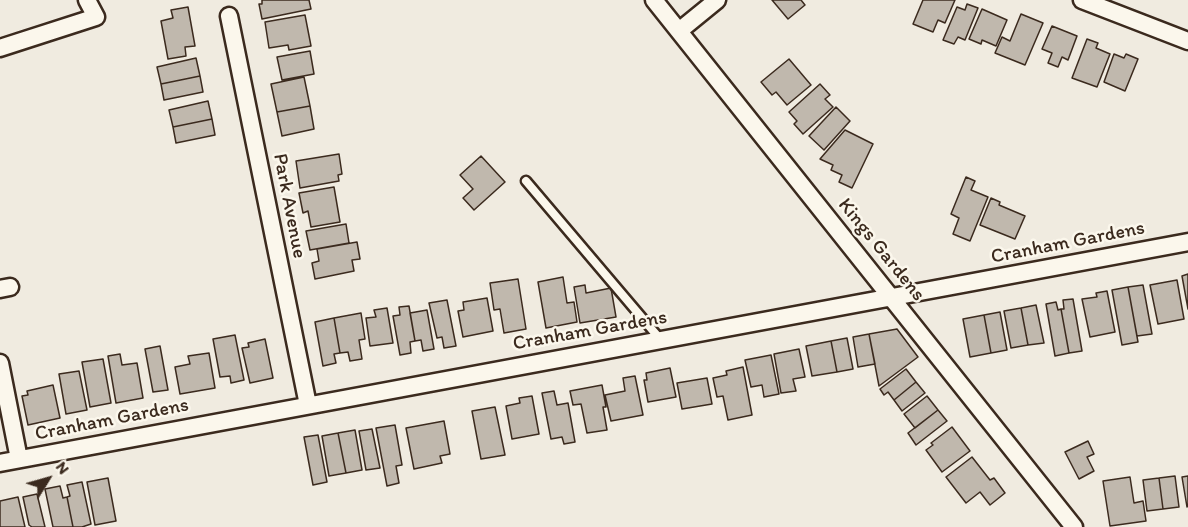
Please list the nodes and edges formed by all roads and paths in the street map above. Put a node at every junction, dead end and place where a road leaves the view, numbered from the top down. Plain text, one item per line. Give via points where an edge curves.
1 (87, 0) edge
2 (654, 0) edge
3 (717, 0) edge
4 (1082, 0) edge
5 (229, 16) dead end
6 (679, 31) junction
7 (1188, 41) edge
8 (0, 48) edge
9 (526, 182) dead end
10 (1188, 242) edge
11 (892, 298) junction
12 (660, 339) junction
13 (0, 363) edge
14 (308, 405) junction
15 (19, 459) junction
16 (0, 463) edge
17 (1074, 527) edge

1 - 8 street via 96,17
2 - 6 street, Kings Gardens
3 - 6 street
4 - 7 street
5 - 14 street, Park Avenue
6 - 11 street, Kings Gardens
9 - 12 lane
10 - 11 street, Cranham Gardens
11 - 12 street, Cranham Gardens
11 - 17 street, Kings Gardens
12 - 14 street, Cranham Gardens
13 - 15 street
14 - 15 street, Cranham Gardens
15 - 16 street, Cranham Gardens

